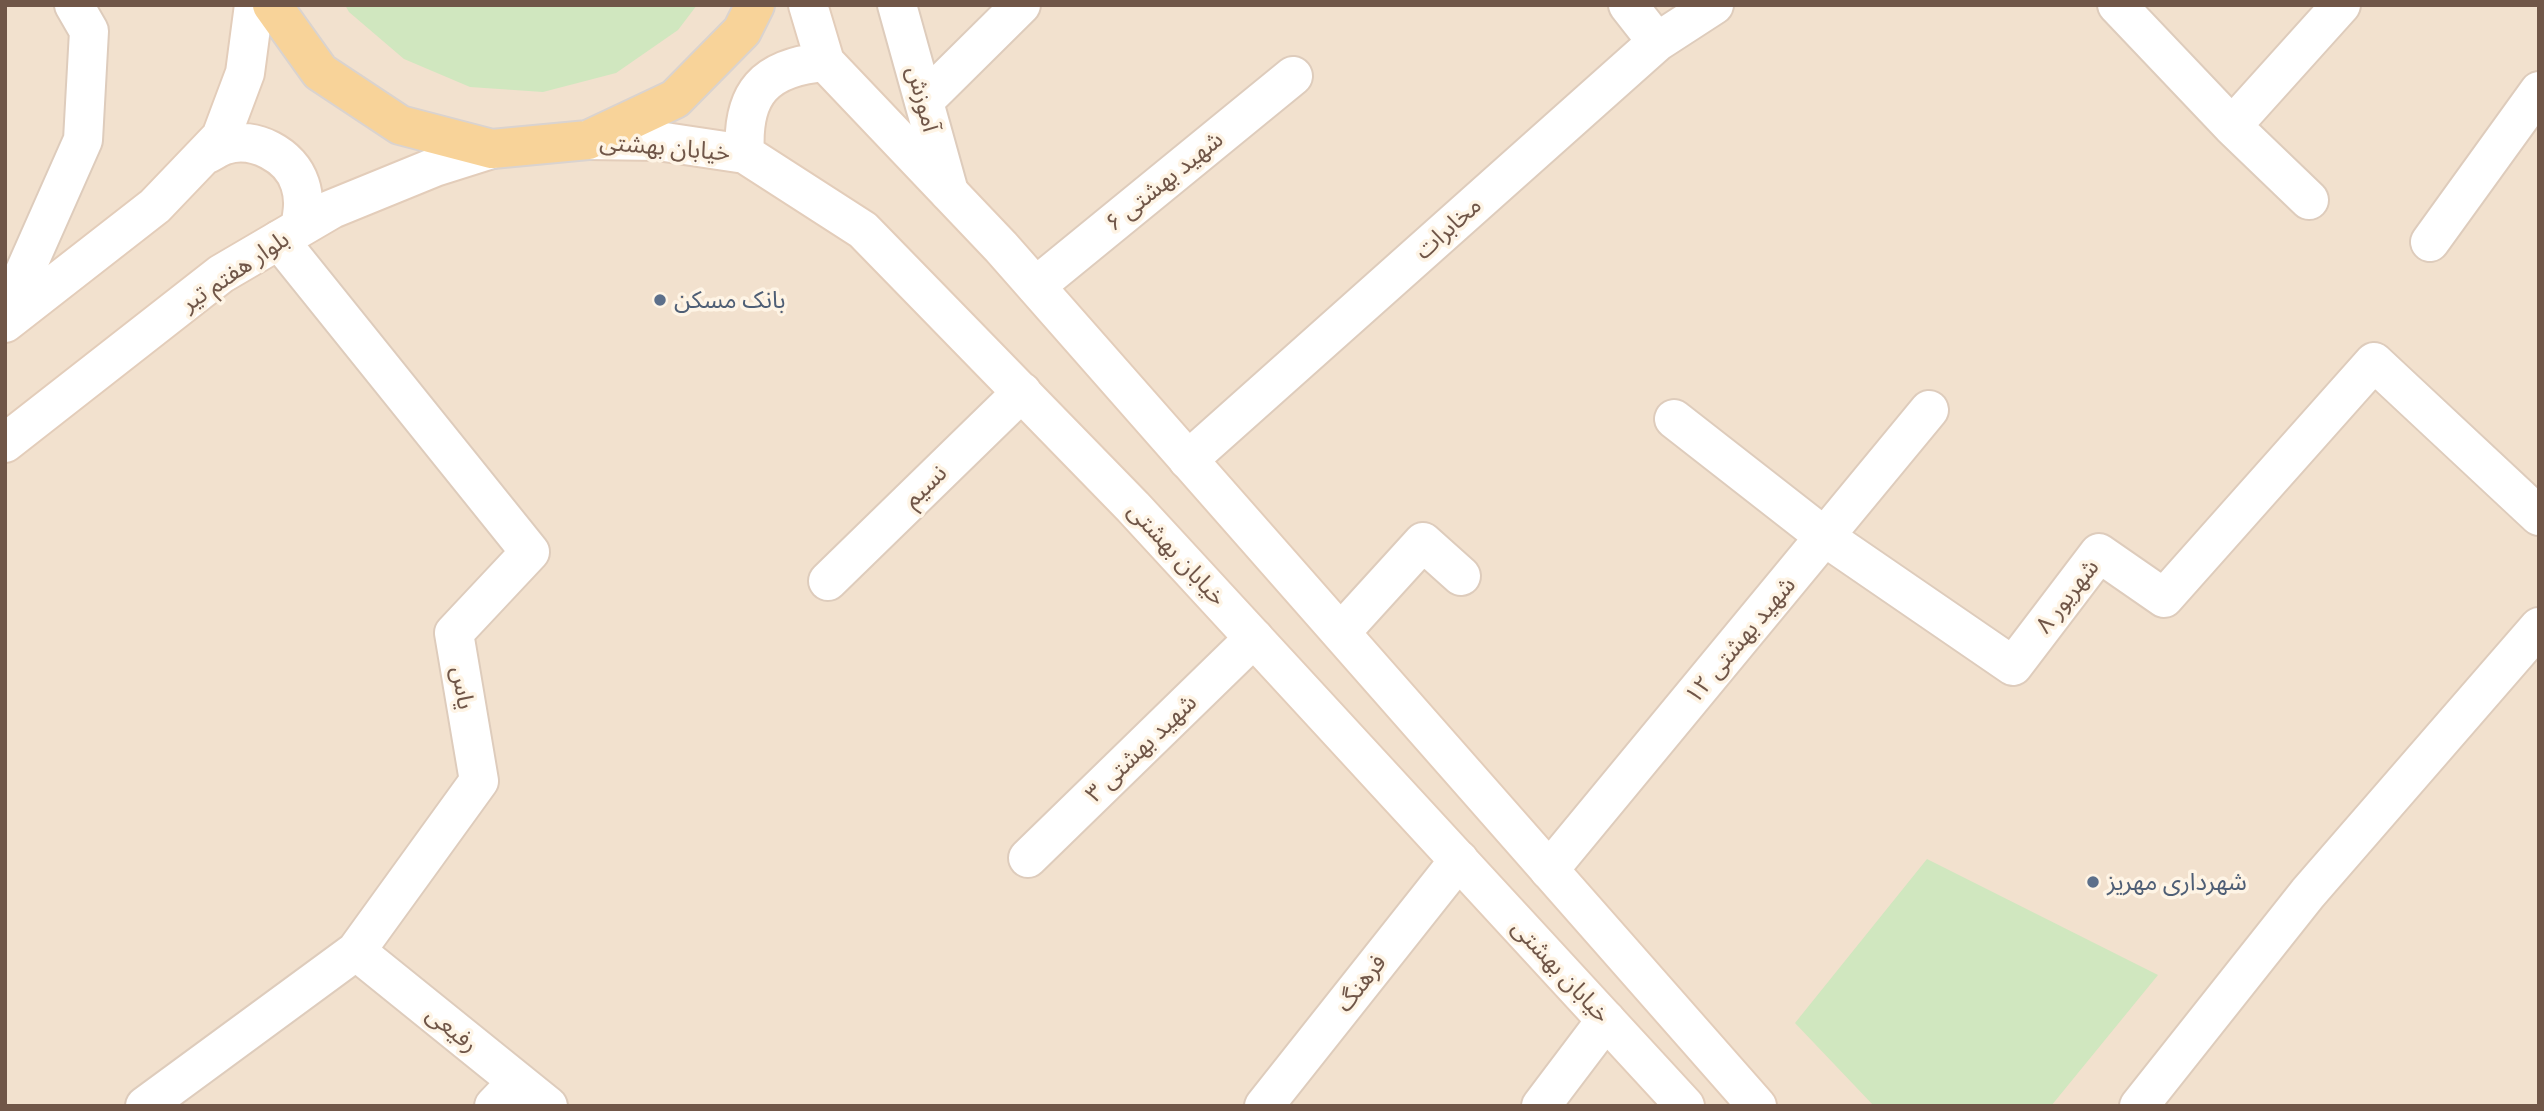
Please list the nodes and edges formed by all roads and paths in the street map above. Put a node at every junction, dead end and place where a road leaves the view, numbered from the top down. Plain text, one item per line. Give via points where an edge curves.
1 (74, 5) edge
2 (254, 5) edge
3 (272, 5) edge
4 (755, 5) edge
5 (808, 5) edge
6 (897, 5) edge
7 (1021, 5) edge
8 (1628, 5) edge
9 (1714, 5) edge
10 (2117, 5) edge
11 (2341, 5) edge
12 (1657, 42) junction
13 (825, 62) junction
14 (1293, 76) dead end
15 (2539, 91) edge
16 (924, 101) junction
17 (2232, 126) junction
18 (588, 141) junction
19 (492, 149) junction
20 (745, 153) junction
21 (205, 155) junction
22 (949, 192) junction
23 (2309, 200) dead end
24 (290, 233) junction
25 (2430, 242) dead end
26 (1035, 286) junction
27 (5, 304) edge
28 (5, 323) edge
29 (1022, 392) junction
30 (1929, 410) dead end
31 (1674, 419) dead end
32 (5, 443) edge
33 (1188, 460) junction
34 (2539, 516) edge
35 (1825, 537) junction
36 (1461, 576) dead end
37 (828, 580) dead end
38 (2539, 627) edge
39 (1342, 631) junction
40 (1254, 638) junction
41 (1028, 858) dead end
42 (1459, 860) junction
43 (1549, 870) junction
44 (356, 951) junction
45 (1606, 1020) junction
46 (505, 1094) edge
47 (145, 1106) edge
48 (548, 1106) edge
49 (1264, 1106) edge
50 (1541, 1106) edge
51 (1685, 1106) edge
52 (1756, 1106) edge
53 (2139, 1106) edge

1 - 27 street via 89,31 83,140 21,280
2 - 21 street via 245,73 221,137
3 - 19 main road via 320,72 400,125
4 - 18 main road via 742,31 675,99
5 - 13 street
6 - 16 street, آموزش
7 - 16 street
8 - 12 street
9 - 12 street, مخابرات
10 - 17 street
11 - 17 street
12 - 33 street, مخابرات
13 - 20 street via 780,72 763,84 749,105
13 - 22 street
14 - 26 street, شهید بهشتی ۶
15 - 25 street
16 - 22 street, آموزش
17 - 23 street
18 - 19 main road
18 - 20 street, خیابان بهشتی via 658,141
19 - 24 street, بلوار هفتم تیر via 331,209
20 - 29 street, خیابان بهشتی via 863,230
21 - 24 street via 226,145 248,143 270,150 288,163 300,182 304,204
21 - 28 street via 155,206
22 - 26 street
24 - 32 street, بلوار هفتم تیر via 221,274
24 - 44 street, یاس via 530,552 454,633 479,781
26 - 33 street
29 - 37 street, نسیم
29 - 40 street, خیابان بهشتی
30 - 35 street, شهید بهشتی ۱۲
31 - 35 street, ۸ شهریور
33 - 39 street
34 - 35 street, ۸ شهریور via 2374,362 2164,598 2099,553 2013,666
35 - 43 street, شهید بهشتی ۱۲
36 - 39 street via 1423,542
38 - 53 street via 2308,892
39 - 43 street
40 - 41 street, شهید بهشتی ۳
40 - 42 street, خیابان بهشتی
42 - 45 street, خیابان بهشتی
42 - 49 street, فرهنگ
43 - 52 street
44 - 46 street, رفیعی
44 - 47 street, یاس
45 - 50 street
45 - 51 street, خیابان بهشتی
46 - 48 street, رفیعی

